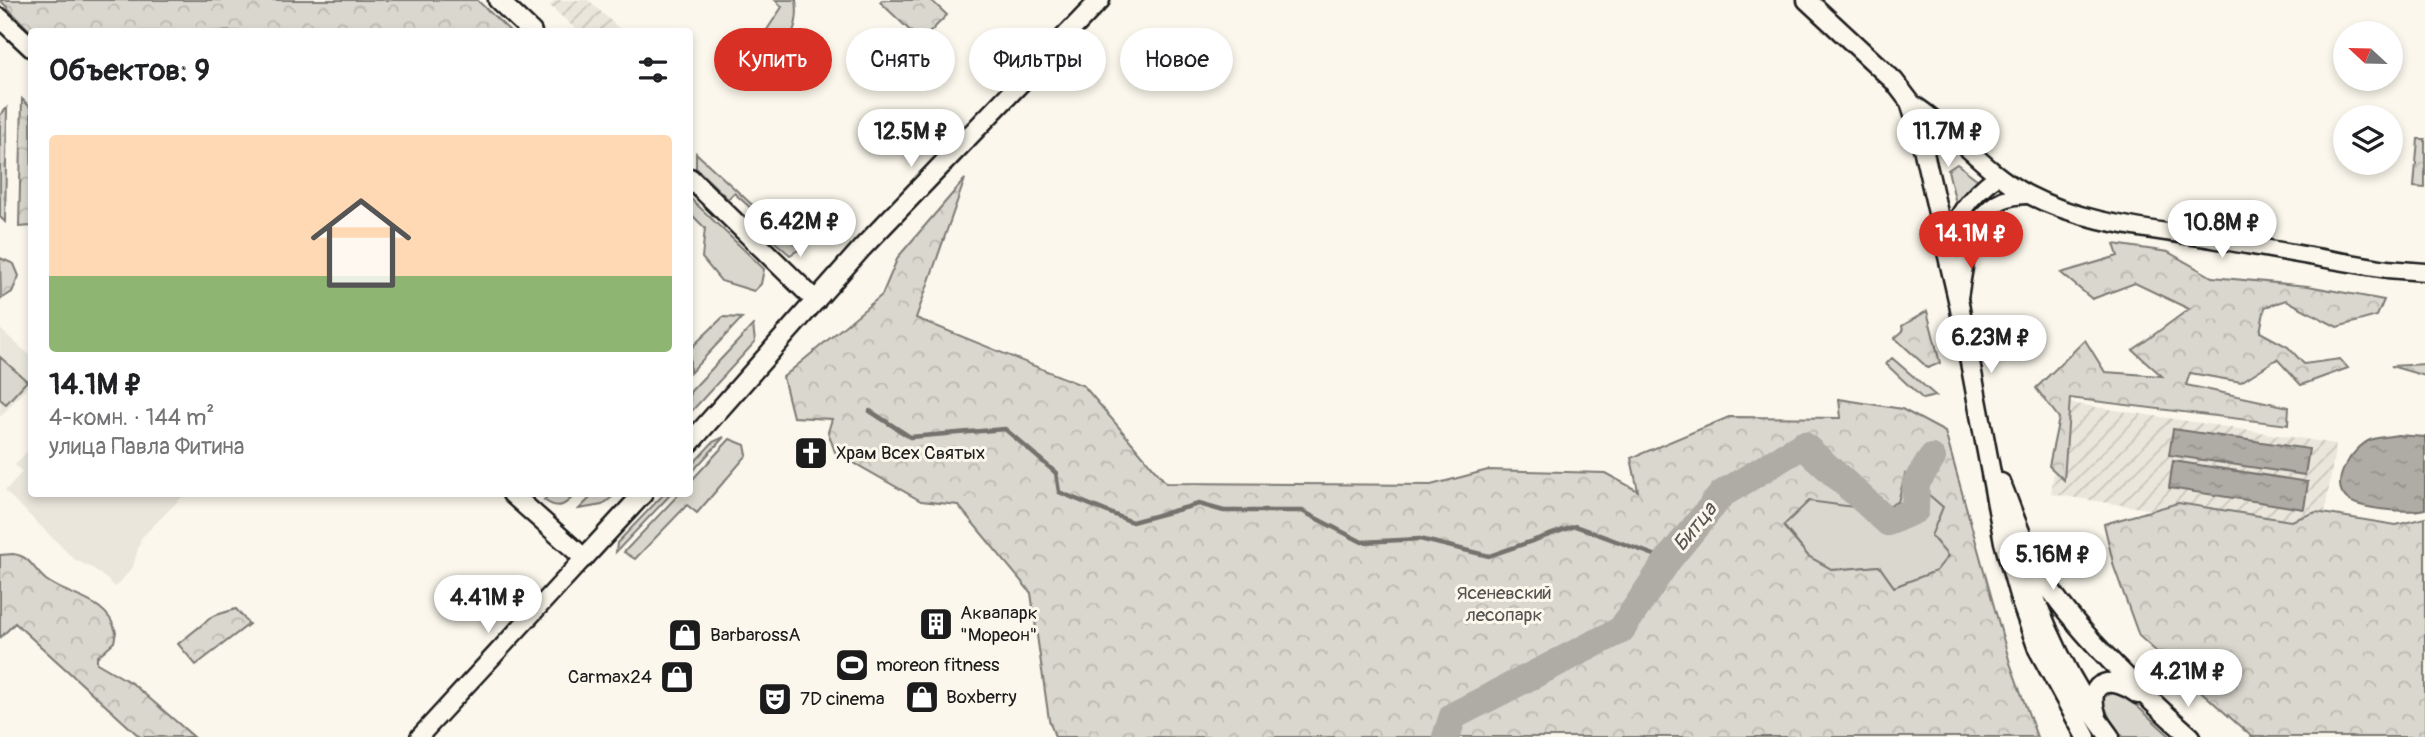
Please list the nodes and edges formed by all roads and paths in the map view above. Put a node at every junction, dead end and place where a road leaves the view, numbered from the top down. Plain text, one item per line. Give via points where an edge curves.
1 (498, 0) edge
2 (1100, 0) edge
3 (1807, 0) edge
4 (0, 19) edge
5 (528, 28) edge
6 (28, 44) edge
7 (1910, 102) junction
8 (1997, 176) junction
9 (693, 181) edge
10 (2030, 195) junction
11 (1946, 247) junction
12 (2425, 272) edge
13 (816, 301) junction
14 (1958, 304) junction
15 (693, 440) edge
16 (1989, 453) junction
17 (515, 497) edge
18 (640, 497) edge
19 (584, 558) junction
20 (2050, 674) junction
21 (2160, 710) junction
22 (2098, 721) junction
23 (419, 737) edge
24 (2077, 737) edge
25 (2086, 737) edge
26 (2110, 737) edge
27 (2191, 737) edge

1 - 5 main road
2 - 13 main road
3 - 7 main road via 1894,80
4 - 6 main road
7 - 8 street via 1934,117
7 - 11 main road
8 - 10 street
8 - 11 street via 1983,186 1951,226
9 - 13 main road
10 - 12 street via 2109,222
10 - 14 street via 2012,195 1982,217 1966,256
11 - 14 main road
13 - 15 main road
14 - 16 main road
16 - 20 main road via 2004,542 2020,599
16 - 21 main road via 2041,574 2068,611
16 - 22 main road via 2031,589 2074,684
17 - 19 main road
18 - 19 main road
19 - 23 street
20 - 24 main road via 2050,683
20 - 25 main road
21 - 22 main road via 2127,685 2112,682 2094,692
21 - 27 main road
22 - 26 main road

